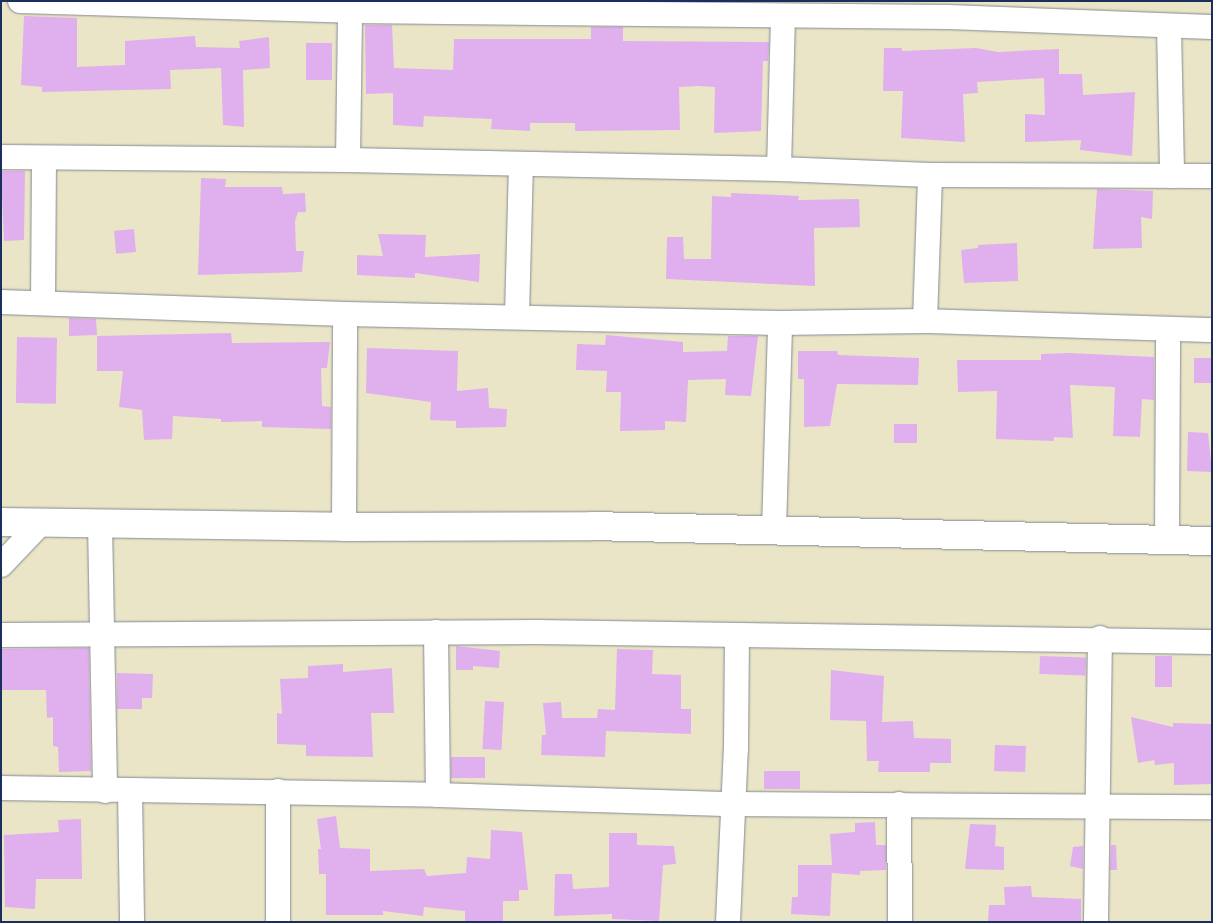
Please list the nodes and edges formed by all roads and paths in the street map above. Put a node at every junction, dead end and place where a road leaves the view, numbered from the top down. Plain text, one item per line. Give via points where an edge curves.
1 (20, 1) edge
2 (48, 2) edge
3 (412, 6) edge
4 (635, 7) edge
5 (948, 9) edge
6 (350, 10) junction
7 (783, 18) junction
8 (1169, 27) junction
9 (1212, 27) edge
10 (1, 157) edge
11 (44, 160) junction
12 (348, 160) junction
13 (521, 165) junction
14 (779, 169) junction
15 (930, 175) junction
16 (1172, 176) junction
17 (1212, 176) edge
18 (1, 302) edge
19 (43, 303) junction
20 (345, 314) junction
21 (517, 316) junction
22 (925, 321) junction
23 (780, 323) junction
24 (1168, 330) junction
25 (1212, 330) edge
26 (1, 522) edge
27 (41, 523) junction
28 (100, 524) junction
29 (344, 528) junction
30 (774, 530) junction
31 (1167, 540) junction
32 (1212, 542) edge
33 (1, 565) edge
34 (436, 632) junction
35 (1, 635) edge
36 (737, 635) junction
37 (101, 636) junction
38 (1100, 638) junction
39 (1212, 642) edge
40 (1, 788) edge
41 (105, 791) junction
42 (130, 791) junction
43 (278, 792) junction
44 (438, 795) junction
45 (732, 804) junction
46 (899, 804) junction
47 (1098, 806) junction
48 (1212, 807) edge
49 (132, 922) edge
50 (278, 922) edge
51 (728, 922) edge
52 (900, 922) edge
53 (1096, 922) edge

1 - 2 street
2 - 6 street
3 - 4 street
3 - 6 street
4 - 7 street
5 - 7 street
5 - 8 street
6 - 12 street
7 - 14 street
8 - 9 street
8 - 16 street
10 - 11 street
11 - 12 street
11 - 19 street
12 - 13 street
13 - 14 street
13 - 21 street
14 - 15 street
15 - 16 street
15 - 22 street
16 - 17 street
18 - 19 street
19 - 20 street
20 - 21 street
20 - 29 street
21 - 23 street
22 - 23 street
22 - 24 street
23 - 30 street
24 - 25 street
24 - 31 street
26 - 27 street
27 - 28 street
27 - 33 street
28 - 29 street
28 - 37 street
29 - 30 street via 592,526
30 - 31 street
31 - 32 street
34 - 36 street
34 - 37 street
34 - 44 street
35 - 37 street
36 - 38 street
36 - 45 street
37 - 41 street
38 - 39 street
38 - 47 street
40 - 41 street
41 - 42 street
42 - 43 street
42 - 49 street
43 - 44 street
43 - 50 street
44 - 45 street
45 - 46 street
45 - 51 street
46 - 47 street
46 - 52 street
47 - 48 street
47 - 53 street

